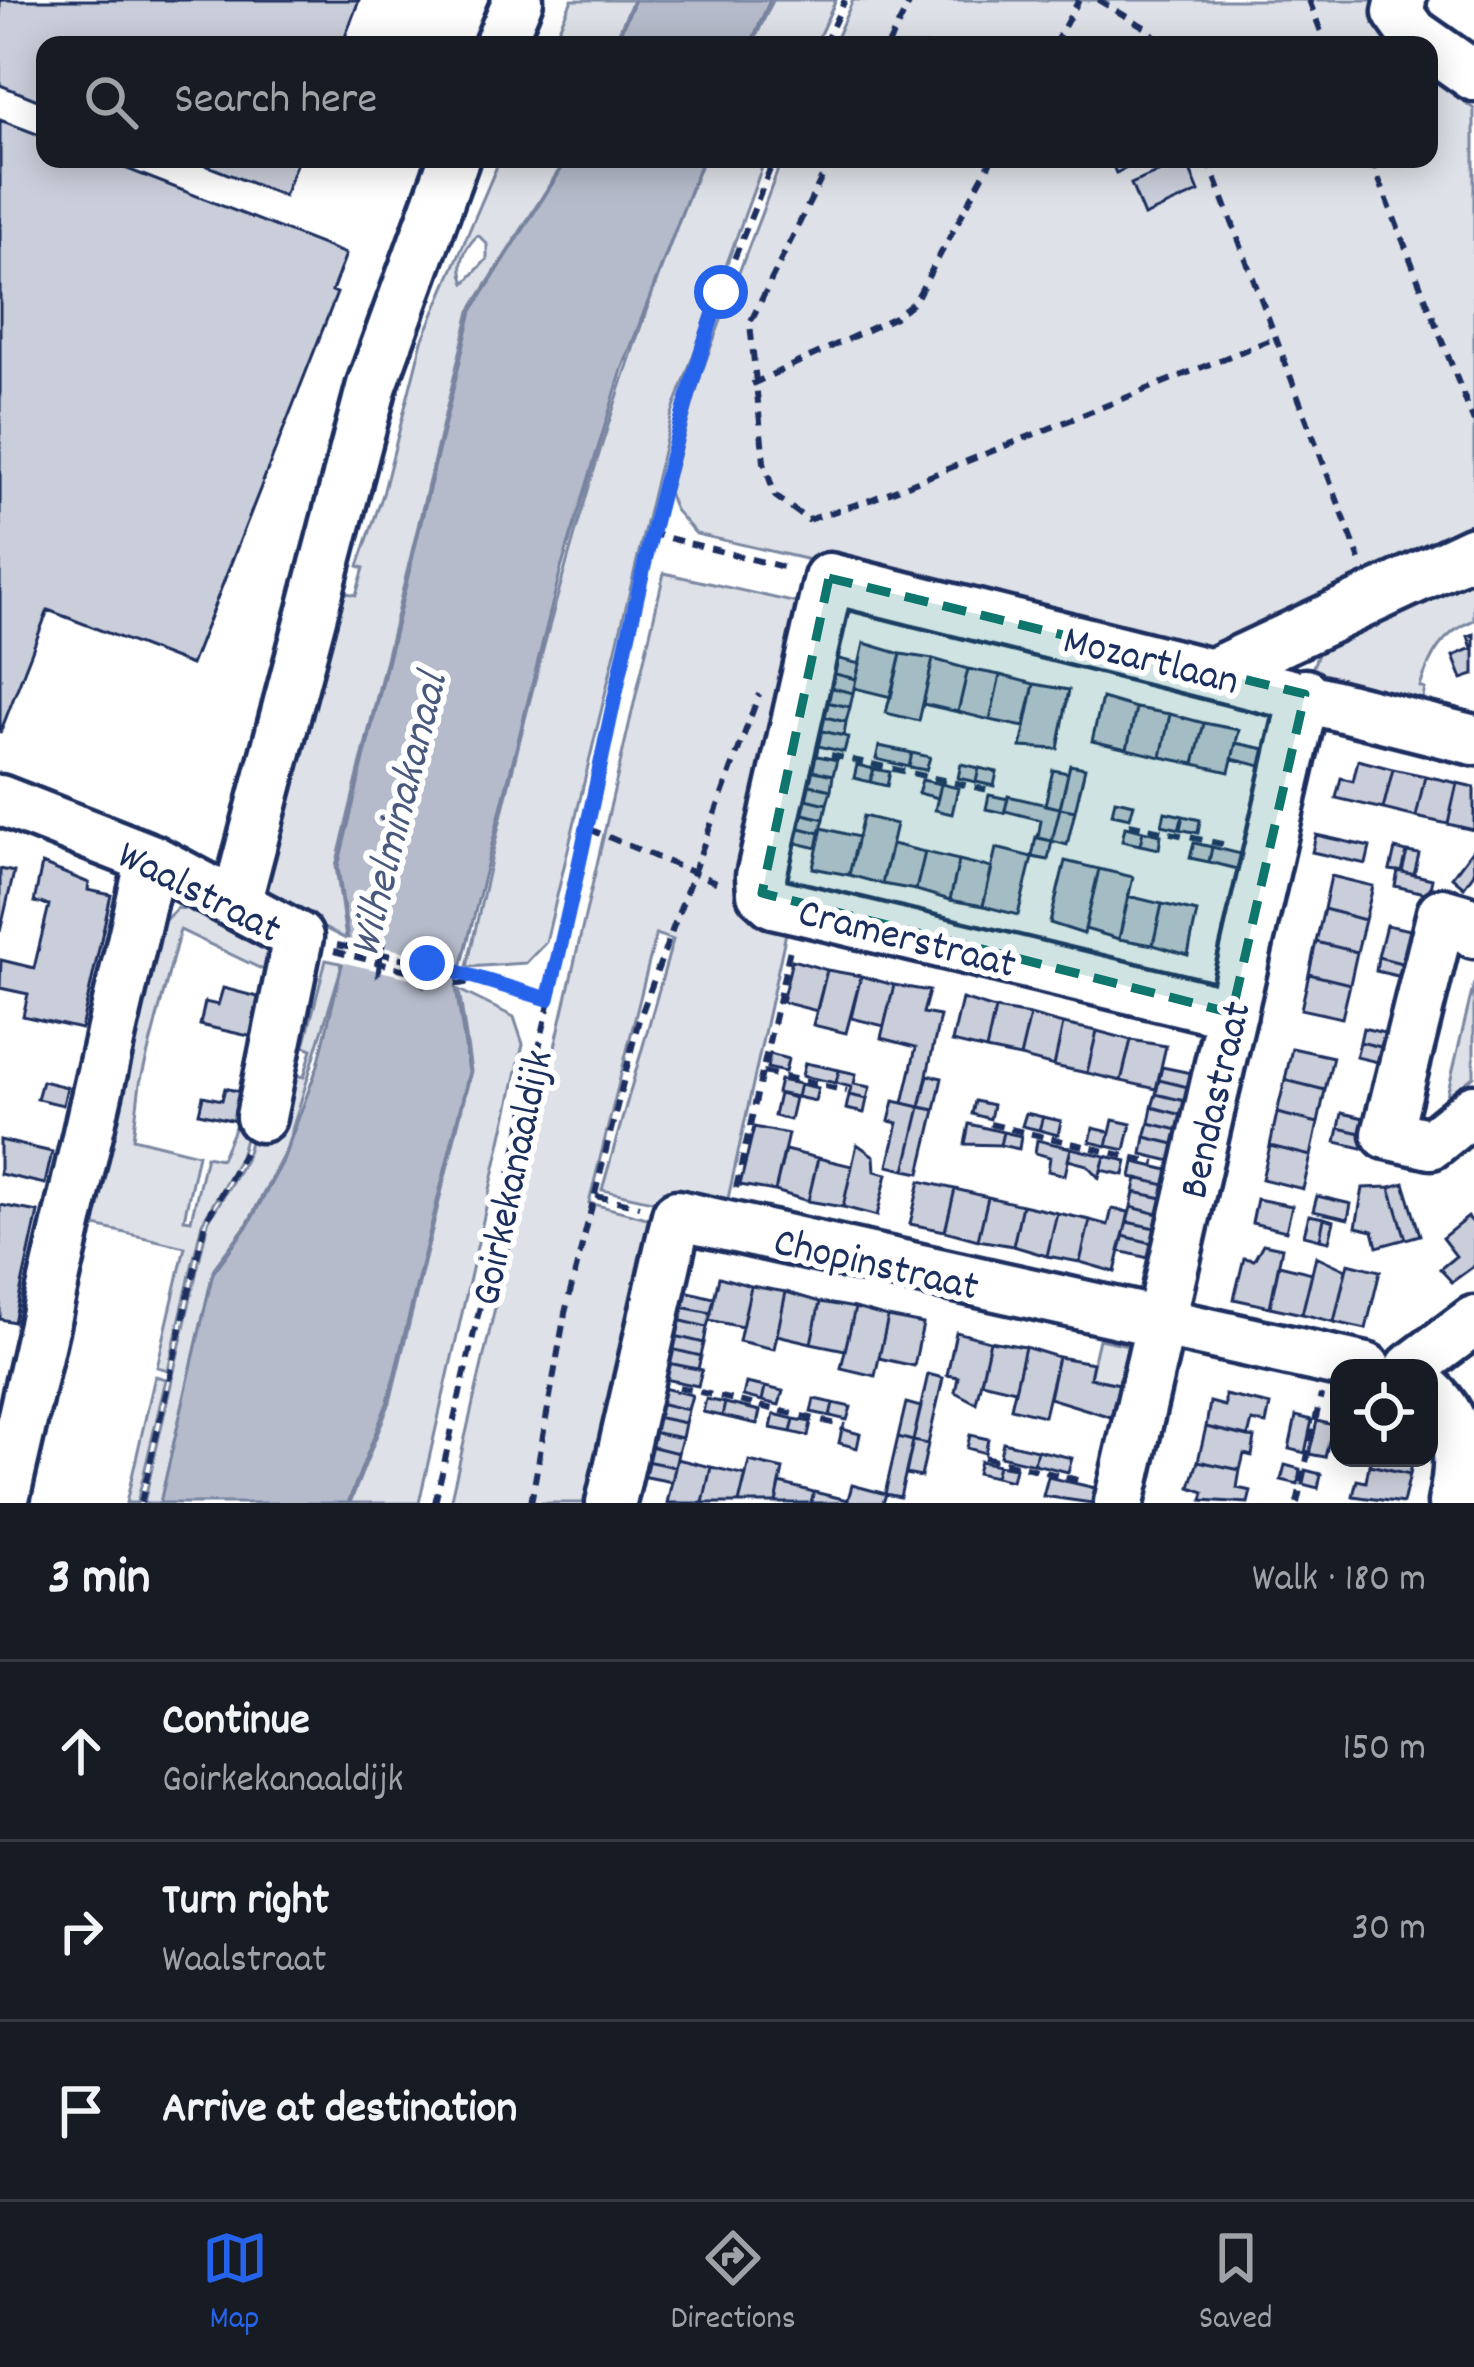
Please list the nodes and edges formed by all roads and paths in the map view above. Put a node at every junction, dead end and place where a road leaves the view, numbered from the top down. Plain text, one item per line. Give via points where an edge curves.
1 (518, 0) edge
2 (845, 0) edge
3 (911, 0) edge
4 (1079, 0) edge
5 (1098, 0) edge
6 (1309, 0) edge
7 (1401, 0) edge
8 (503, 36) edge
9 (828, 36) edge
10 (893, 36) edge
11 (1059, 36) edge
12 (1150, 36) edge
13 (1323, 36) edge
14 (1420, 36) edge
15 (1438, 49) edge
16 (1474, 76) edge
17 (451, 168) edge
18 (771, 168) edge
19 (826, 168) edge
20 (987, 168) edge
21 (1211, 168) edge
22 (1375, 168) edge
23 (1275, 338) junction
24 (752, 384) junction
25 (1474, 422) edge
26 (650, 533) junction
27 (1474, 551) edge
28 (829, 578) junction
29 (1373, 594) junction
30 (1215, 672) junction
31 (766, 678) dead end
32 (1305, 694) junction
33 (1474, 740) edge
34 (791, 746) junction
35 (992, 791) dead end
36 (0, 800) edge
37 (1129, 824) dead end
38 (590, 830) junction
39 (1268, 855) junction
40 (151, 859) junction
41 (690, 874) junction
42 (237, 900) junction
43 (780, 901) junction
44 (1474, 933) edge
45 (345, 944) dead end
46 (342, 957) dead end
47 (476, 981) junction
48 (548, 999) junction
49 (1232, 1013) junction
50 (762, 1072) junction
51 (848, 1091) dead end
52 (1474, 1108) edge
53 (261, 1118) joint
54 (990, 1124) dead end
55 (1195, 1172) junction
56 (727, 1226) junction
57 (1474, 1321) edge
58 (1160, 1325) junction
59 (1423, 1359) edge
60 (1330, 1360) edge
61 (639, 1378) junction
62 (1438, 1400) edge
63 (1330, 1411) edge
64 (845, 1426) dead end
65 (984, 1457) dead end
66 (1120, 1497) edge
67 (3, 1503) edge
68 (141, 1503) edge
69 (435, 1503) edge
70 (531, 1503) edge
71 (610, 1503) edge
72 (1297, 1503) edge
73 (1454, 1503) edge

1 - 8 street
2 - 9 path
3 - 10 path
4 - 11 path
5 - 12 path
6 - 13 path
7 - 14 street via 1404,24
15 - 16 street
17 - 42 street via 372,386
18 - 26 path, Goirkekanaaldijk via 686,394
19 - 24 path via 750,323
20 - 24 path via 914,302
21 - 23 path
22 - 25 path
23 - 24 path via 818,519 794,514 775,496
23 - 29 path
26 - 28 path
26 - 38 path, Goirkekanaaldijk
27 - 29 street
28 - 30 street, Mozartlaan
28 - 34 street, Cramerstraat
29 - 30 street
30 - 32 street, Mozartlaan
31 - 41 path
32 - 33 street, Mozartlaan
32 - 39 street, Bendastraat
34 - 35 path
34 - 43 street, Cramerstraat via 761,876
36 - 40 street, Waalstraat
37 - 39 path
38 - 41 path
38 - 48 path, Goirkekanaaldijk
39 - 49 street, Bendastraat
40 - 42 street, Waalstraat
40 - 67 street
41 - 43 path
41 - 70 path via 615,1111 565,1313
42 - 53 street, Waalstraat via 298,937
43 - 49 street, Cramerstraat
43 - 50 path
44 - 52 street via 1442,913 1388,1134 1431,1144
45 - 47 path via 461,970
46 - 47 path
47 - 48 path
48 - 69 path, Goirkekanaaldijk
49 - 55 street, Bendastraat
50 - 51 path
50 - 56 path
53 - 68 path via 205,1223
54 - 55 path
55 - 58 street, Bendastraat
56 - 58 street, Chopinstraat
56 - 61 street, Chopinstraat via 677,1215
57 - 59 street
58 - 60 street, Chopinstraat
58 - 66 street, Bendastraat
61 - 64 path
61 - 71 street, Chopinstraat
62 - 73 street via 1457,1434
63 - 72 path
65 - 66 path

